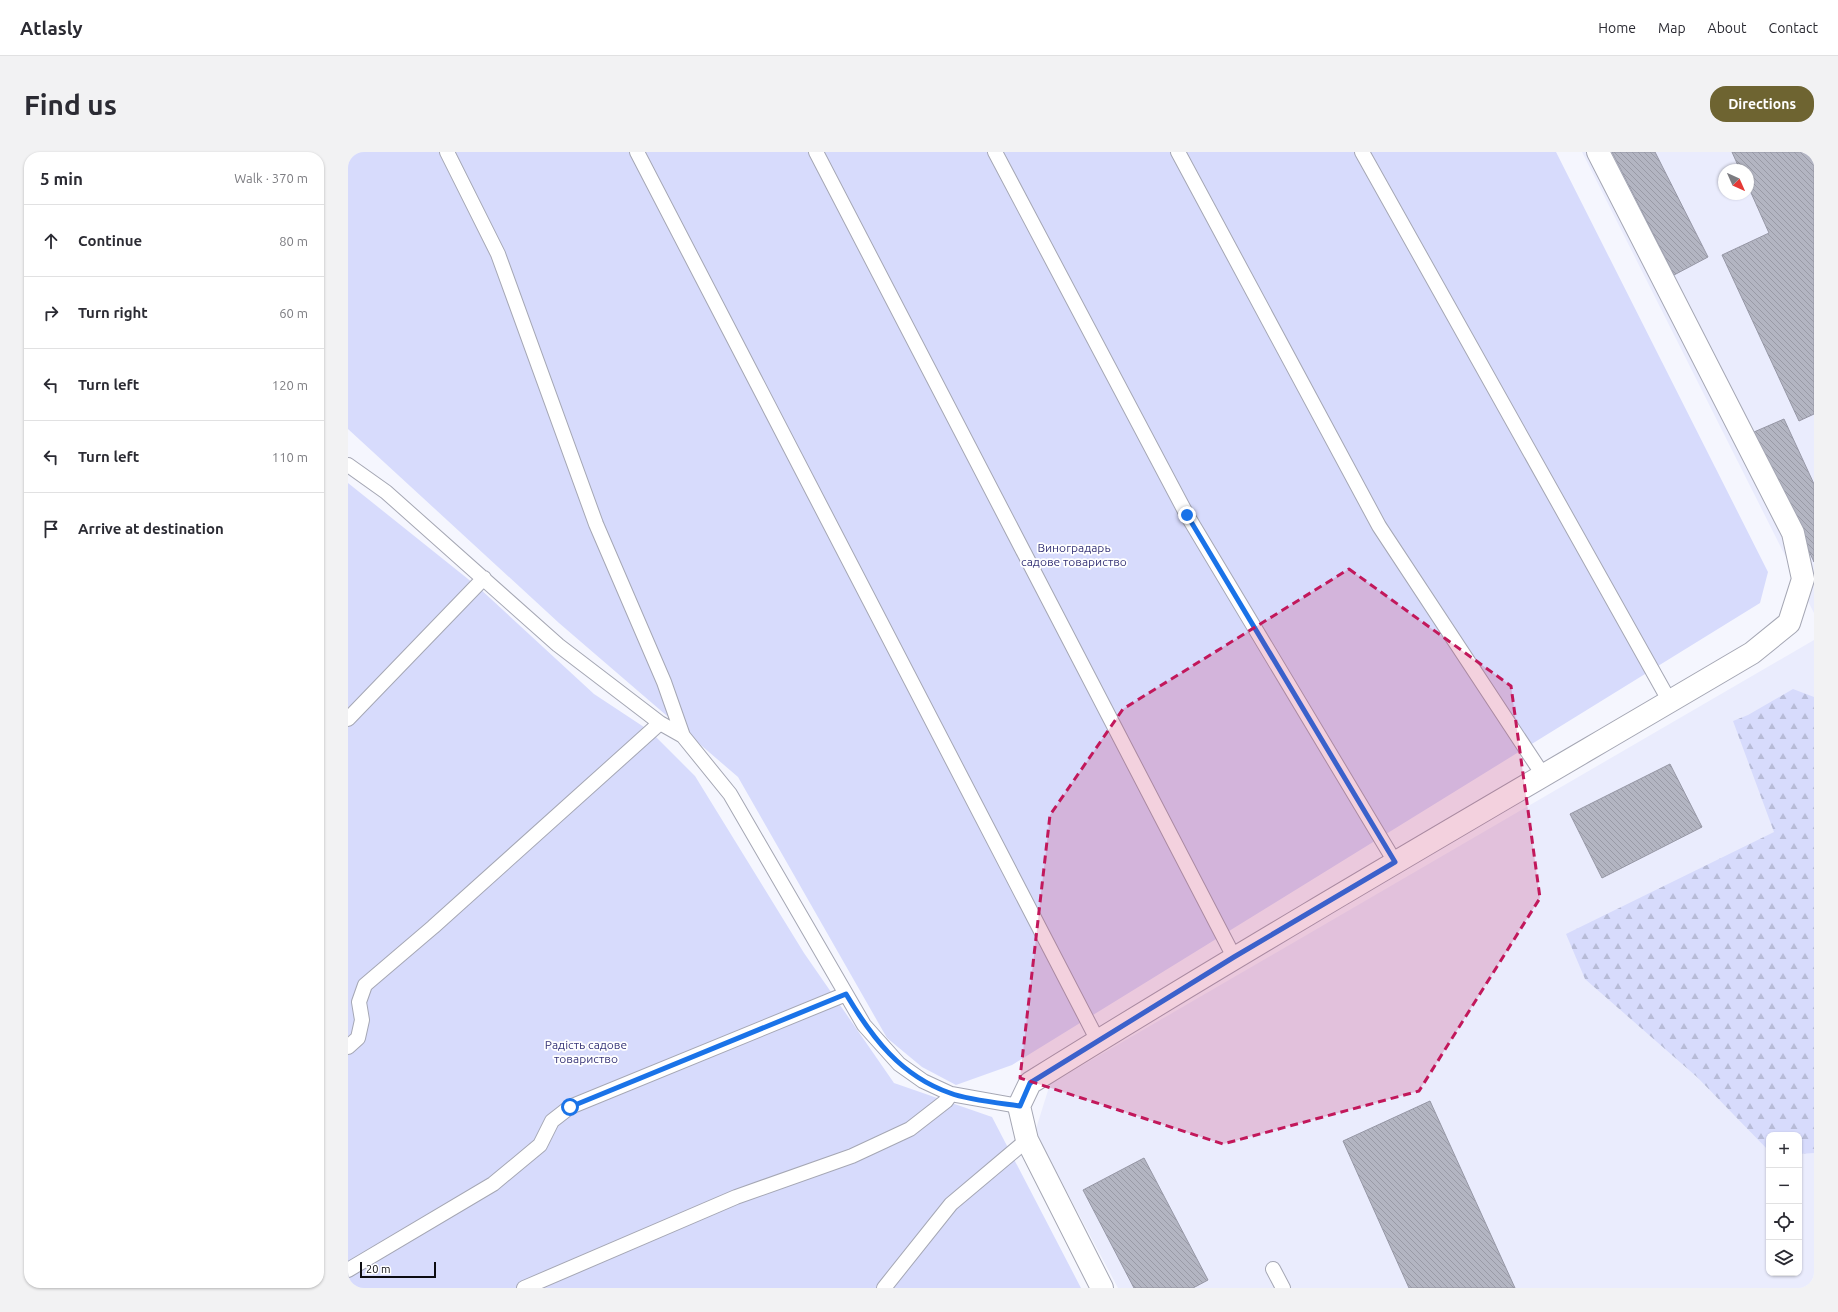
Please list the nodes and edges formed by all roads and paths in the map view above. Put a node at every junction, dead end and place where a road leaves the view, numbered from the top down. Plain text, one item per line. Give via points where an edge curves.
1 (447, 152) edge
2 (637, 152) edge
3 (816, 152) edge
4 (995, 152) edge
5 (1178, 152) edge
6 (1362, 152) edge
7 (1598, 152) edge
8 (348, 465) edge
9 (484, 578) junction
10 (1670, 702) junction
11 (348, 719) edge
12 (660, 723) junction
13 (683, 736) junction
14 (1543, 775) junction
15 (1395, 862) junction
16 (1234, 957) junction
17 (846, 994) junction
18 (1098, 1041) junction
19 (348, 1047) edge
20 (951, 1094) junction
21 (1020, 1106) junction
22 (1027, 1140) junction
23 (1273, 1269) dead end
24 (348, 1270) edge
25 (524, 1288) edge
26 (884, 1288) edge
27 (1102, 1288) edge
28 (1283, 1288) edge

1 - 13 lane via 498,254 596,524 664,682
2 - 18 lane
3 - 16 lane
4 - 15 lane via 1187,515
5 - 14 lane via 1379,526
6 - 10 lane
7 - 10 street via 1793,533 1803,579 1789,623 1752,653
8 - 9 lane via 386,492
9 - 11 lane
9 - 12 lane via 558,645
10 - 14 street
12 - 13 lane
12 - 19 lane via 365,985 359,1002 362,1020 358,1038
13 - 17 lane via 730,794
14 - 15 street
15 - 16 street
16 - 18 street
17 - 20 lane via 864,1025 899,1064 923,1081
17 - 24 lane via 570,1107 552,1121 540,1145 493,1184
18 - 21 street via 1030,1083
20 - 21 lane
20 - 25 lane via 946,1101 910,1129 852,1156 736,1197
21 - 22 street
22 - 26 lane via 951,1204
22 - 27 street
23 - 28 lane

